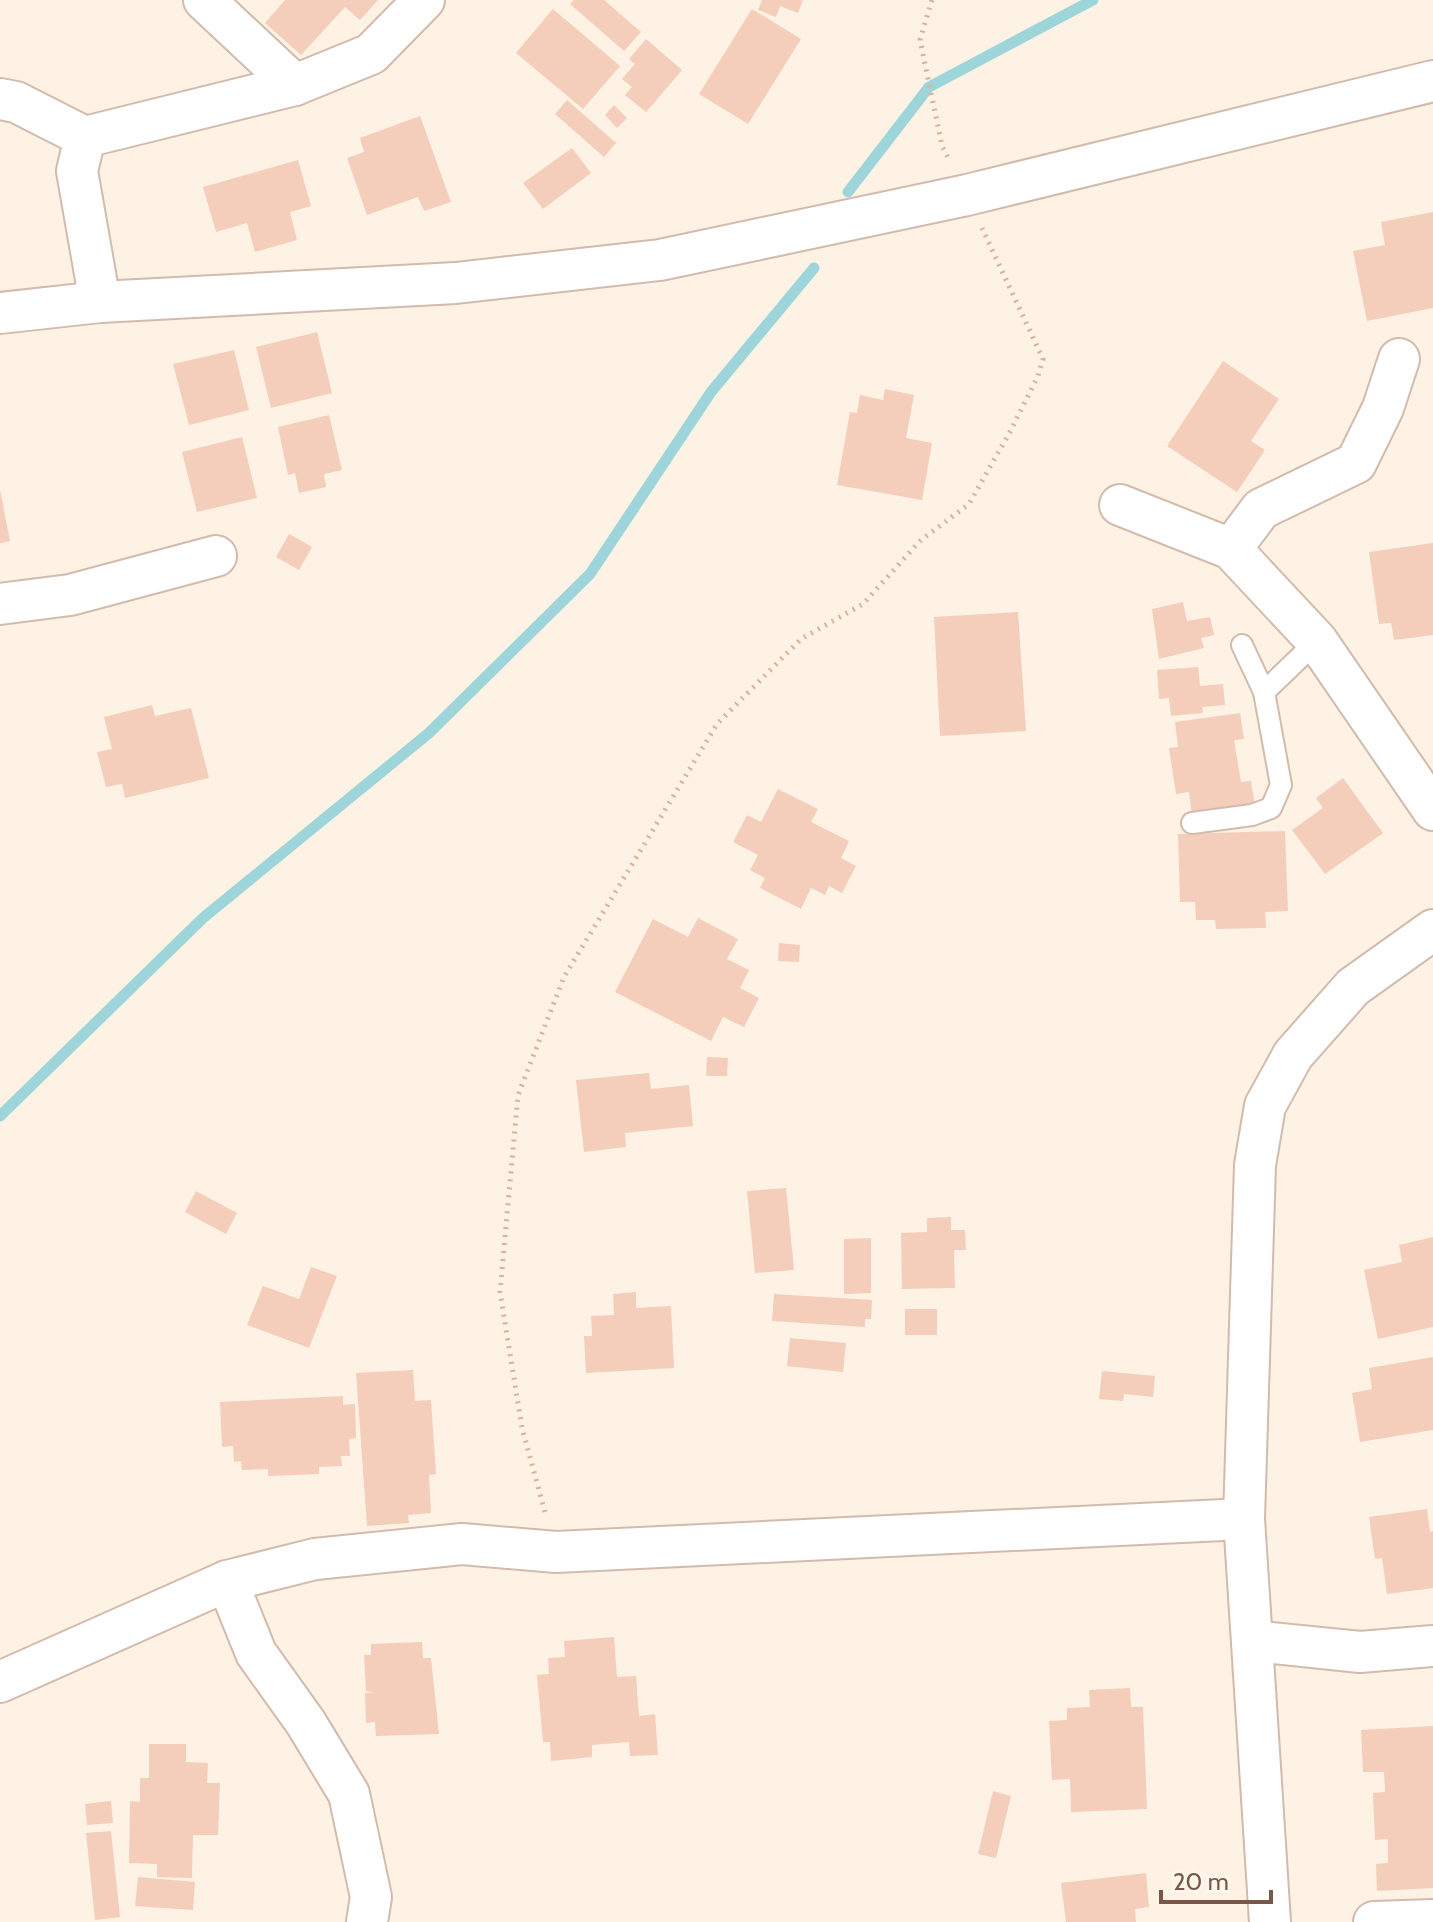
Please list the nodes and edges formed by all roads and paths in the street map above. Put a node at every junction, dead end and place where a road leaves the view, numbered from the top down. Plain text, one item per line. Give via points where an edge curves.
1 (204, 0) edge
2 (424, 0) edge
3 (932, 0) edge
4 (1433, 81) edge
5 (295, 85) junction
6 (5, 91) edge
7 (85, 137) junction
8 (967, 195) junction
9 (100, 302) junction
10 (0, 313) edge
11 (1399, 359) dead end
12 (1120, 505) dead end
13 (1231, 549) junction
14 (216, 556) dead end
15 (0, 604) edge
16 (1317, 641) junction
17 (1242, 645) dead end
18 (1264, 692) junction
19 (1433, 810) edge
20 (1192, 823) dead end
21 (1433, 930) edge
22 (1244, 1519) junction
23 (556, 1552) junction
24 (227, 1581) junction
25 (1253, 1641) junction
26 (1433, 1646) edge
27 (0, 1682) edge
28 (1433, 1920) edge
29 (367, 1922) edge
30 (1270, 1922) edge
31 (1374, 1922) edge

1 - 5 street
2 - 5 street via 371,54
3 - 8 path via 920,40 942,146
4 - 8 street
5 - 7 street
6 - 7 street
7 - 9 street via 77,171
8 - 9 street via 660,260 456,283
8 - 23 path via 1043,359 1025,403 969,504 920,541 863,604 801,639 717,724 564,977 518,1095 500,1292 522,1428
9 - 10 street
11 - 13 street via 1356,463 1261,509
12 - 13 street
13 - 16 street
14 - 15 street via 70,595
16 - 18 lane
16 - 19 street
17 - 18 lane
18 - 20 lane via 1281,785 1271,808
21 - 22 street via 1353,987 1293,1055 1265,1106 1255,1165
22 - 23 street
22 - 25 street
23 - 24 street via 462,1544 315,1559
24 - 27 street
24 - 29 street via 256,1653 349,1794 371,1897
25 - 26 street via 1360,1652
25 - 30 street
28 - 31 street

